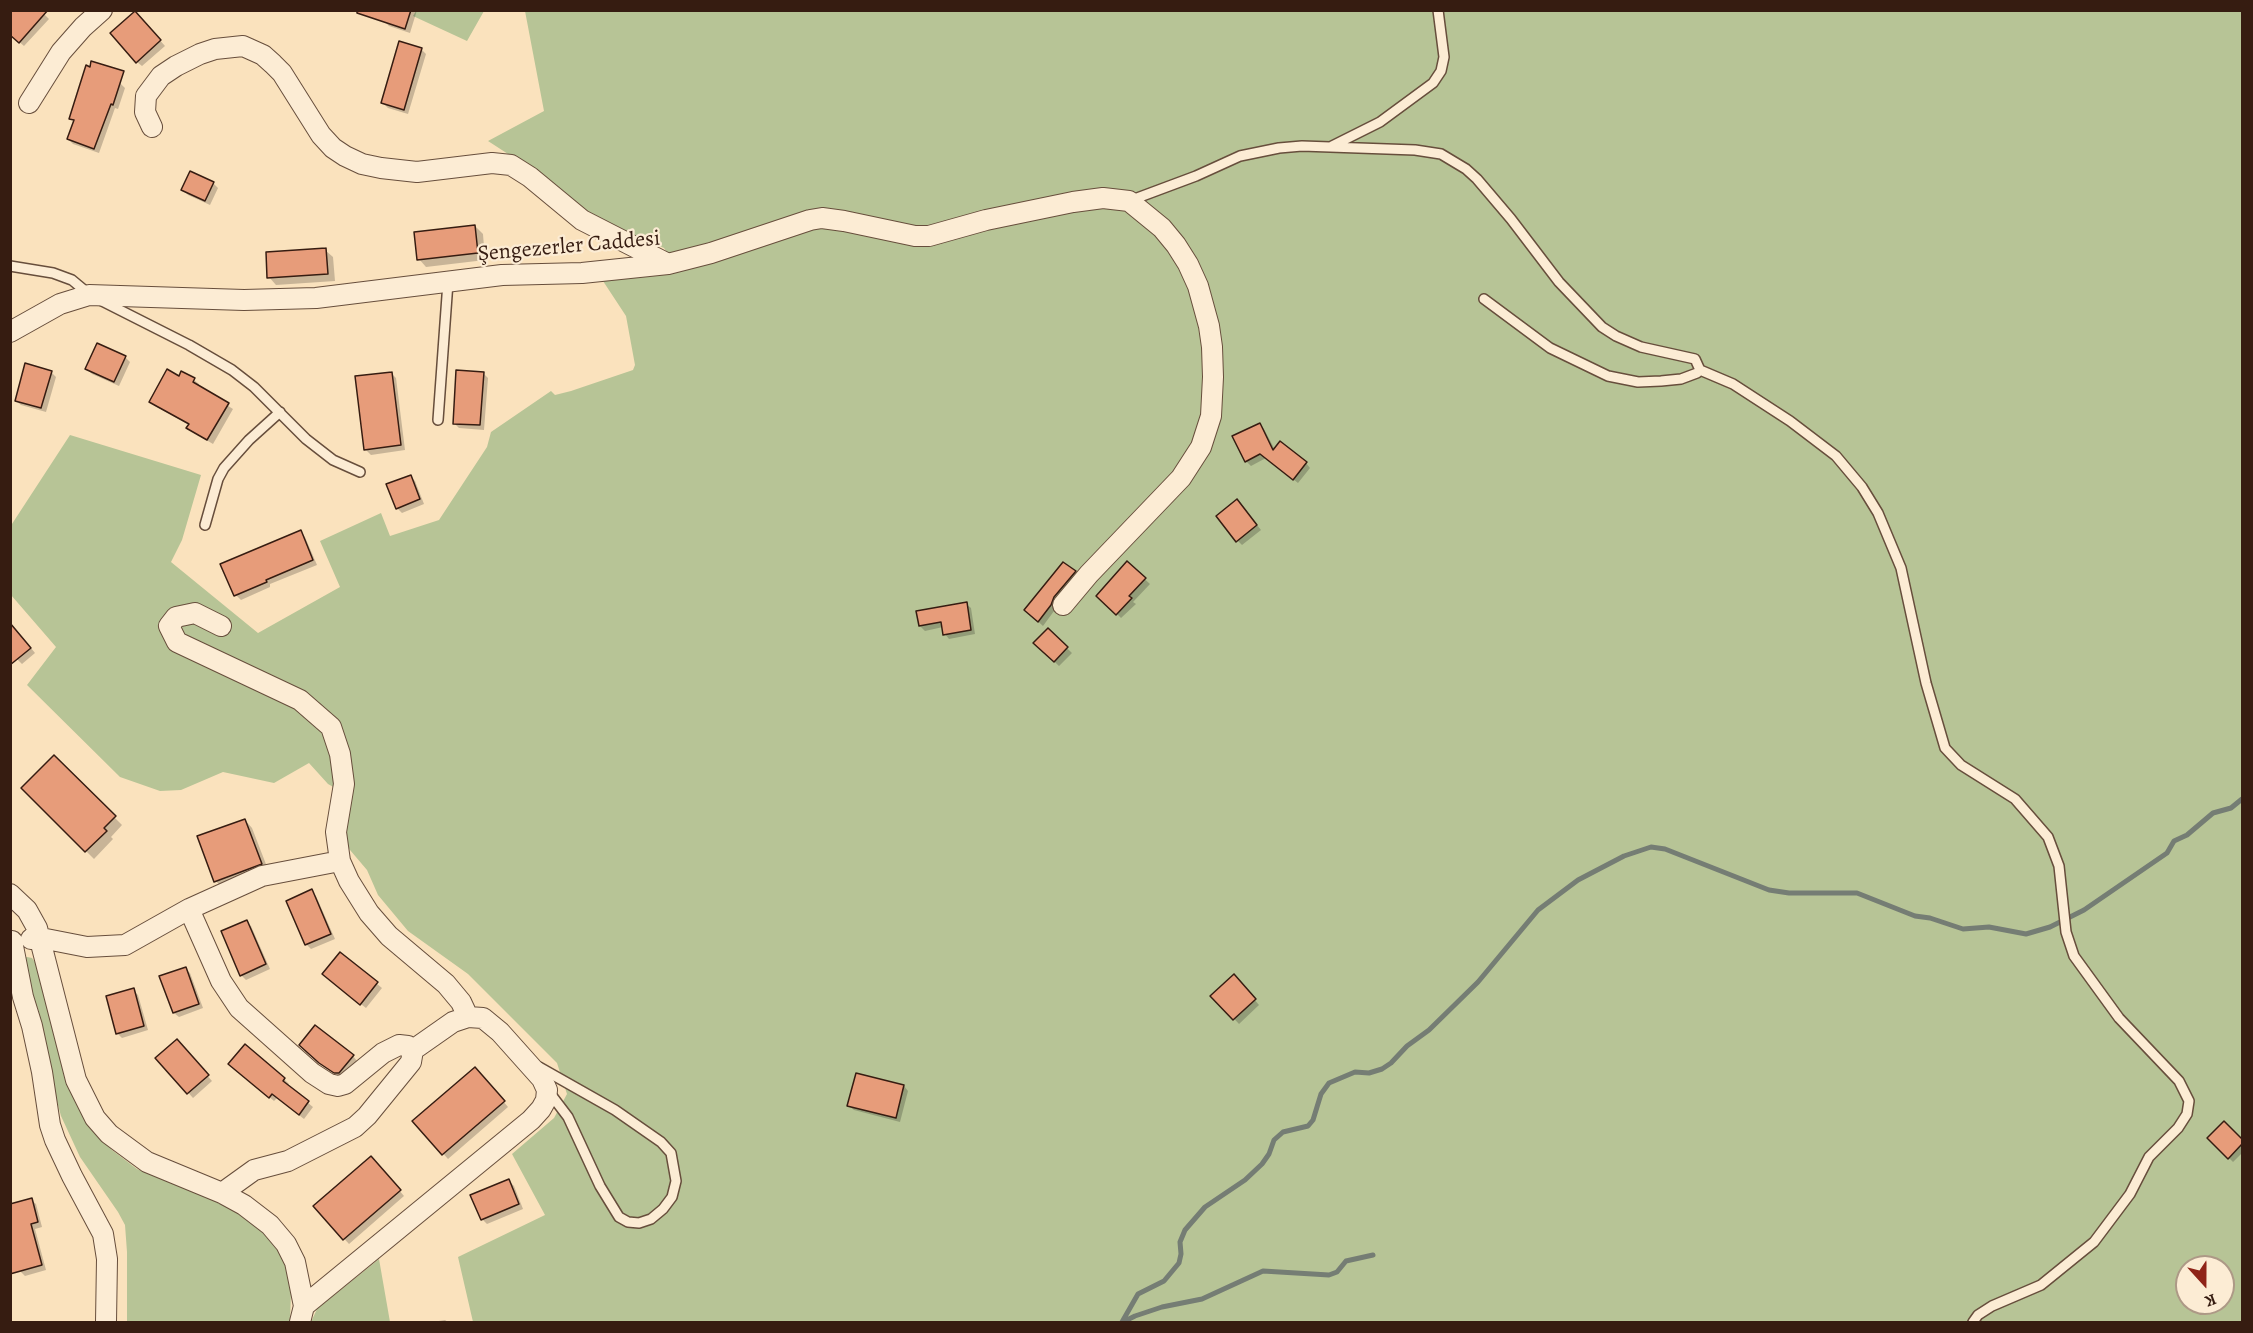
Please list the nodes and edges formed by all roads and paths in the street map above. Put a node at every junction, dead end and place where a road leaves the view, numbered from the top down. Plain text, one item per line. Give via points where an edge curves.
1 (102, 10) edge
2 (1438, 10) edge
3 (28, 104) dead end
4 (152, 127) dead end
5 (1330, 147) junction
6 (1129, 201) junction
7 (668, 264) junction
8 (10, 266) edge
9 (448, 282) junction
10 (89, 295) junction
11 (1484, 299) dead end
12 (10, 332) edge
13 (1700, 370) junction
14 (280, 412) junction
15 (438, 420) dead end
16 (360, 472) dead end
17 (206, 525) dead end
18 (1063, 605) dead end
19 (221, 626) dead end
20 (340, 861) junction
21 (10, 894) edge
22 (189, 909) junction
23 (41, 938) junction
24 (11, 941) edge
25 (468, 1017) junction
26 (413, 1050) junction
27 (529, 1062) junction
28 (547, 1090) junction
29 (222, 1193) junction
30 (302, 1314) edge
31 (106, 1323) edge
32 (1973, 1323) edge

1 - 3 street via 61,52
2 - 5 lane via 1444,57 1433,83 1380,122
4 - 7 street via 145,112 146,96 161,76 200,54 243,46 273,64 321,135 345,156 362,164 417,172 492,163 511,165 582,220
5 - 6 lane via 1279,148 1240,156
5 - 13 lane via 1442,154 1466,169 1488,191 1559,282 1602,327 1641,347 1695,359
6 - 7 street, Şengezerler Caddesi via 1103,198 1073,202 929,236 822,218
6 - 18 street via 1176,245 1198,286 1212,347 1211,416 1201,447 1181,478
7 - 9 street, Şengezerler Caddesi
8 - 10 lane via 53,273 72,280
9 - 10 street, Şengezerler Caddesi via 316,298
9 - 15 lane
10 - 12 street, Şengezerler Caddesi via 60,304
10 - 14 lane via 232,370
11 - 13 lane via 1550,348 1608,376 1638,382 1661,381 1681,379
13 - 32 lane via 1733,384 1790,421 1836,456 1862,486 1901,568 1926,683 1945,748 1961,765 2015,799 2048,837 2059,866 2066,932 2074,956 2119,1018 2179,1081 2189,1101 2187,1114 2178,1128 2149,1157 2130,1194 2094,1242 2041,1285 1992,1306
14 - 16 lane via 333,460
14 - 17 lane via 224,468
19 - 20 street via 195,613 176,617 169,626 177,642 300,700 331,727 344,784 336,832
20 - 22 street via 262,876
20 - 25 street via 369,913 389,936 446,984
21 - 23 street via 27,910
22 - 23 street via 125,945 87,947
22 - 26 street via 221,981 239,1008 329,1084 345,1084 399,1045
23 - 24 street
23 - 29 street via 76,1080 95,1118 109,1134 147,1162
24 - 31 street via 37,1049 50,1125 103,1234 107,1259
25 - 26 street via 453,1022
25 - 27 street via 483,1018
26 - 29 street via 411,1062 355,1127 288,1161 254,1170
27 - 28 street
27 - 28 lane via 596,1098 661,1142 671,1154 676,1181 672,1197 663,1209 639,1223 619,1217 568,1117
28 - 30 street via 546,1100 531,1120
29 - 30 street via 270,1225 286,1244 295,1262

